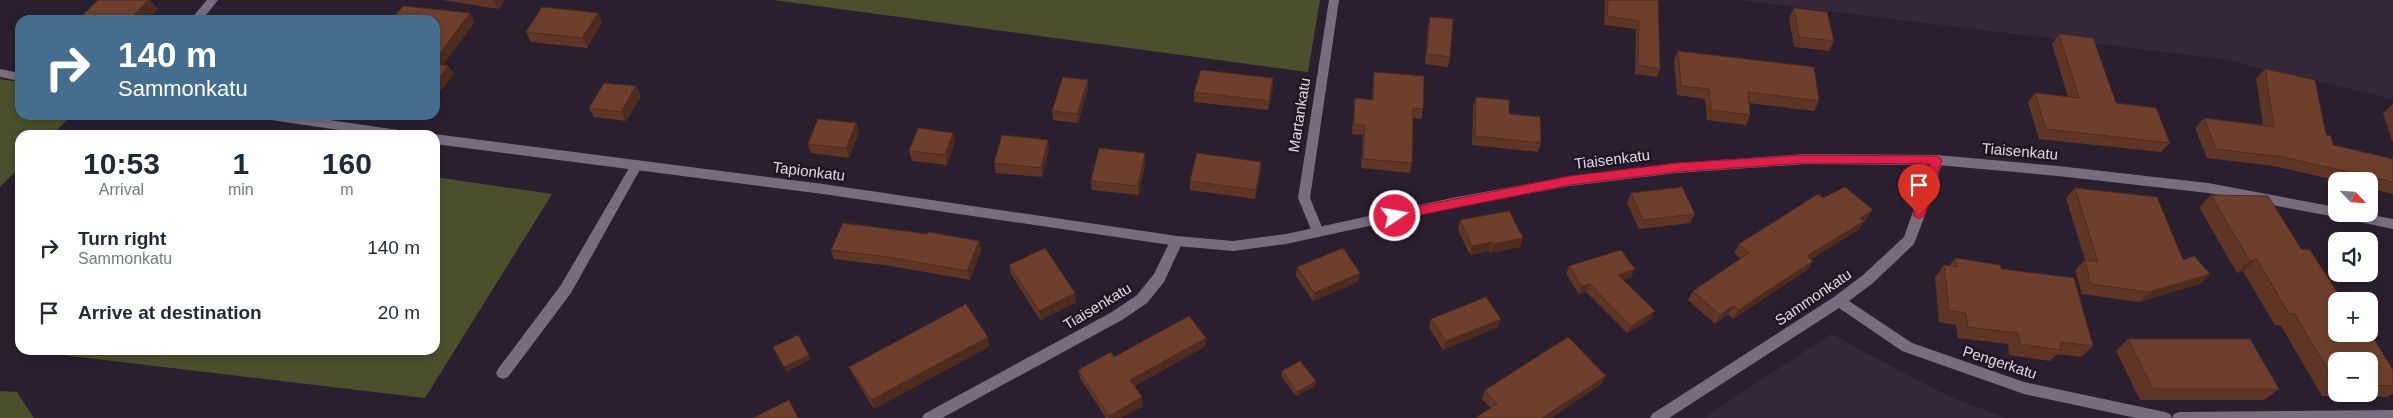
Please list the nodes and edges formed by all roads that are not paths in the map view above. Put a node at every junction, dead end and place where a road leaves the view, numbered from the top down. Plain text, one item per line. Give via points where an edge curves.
1 (213, 0) edge
2 (1334, 0) edge
3 (200, 15) edge
4 (0, 73) edge
5 (15, 76) edge
6 (299, 120) edge
7 (370, 130) edge
8 (440, 140) edge
9 (1937, 160) junction
10 (636, 166) junction
11 (2328, 210) edge
12 (2378, 221) edge
13 (2393, 224) edge
14 (1318, 232) junction
15 (1177, 241) junction
16 (1839, 301) junction
17 (503, 373) dead end
18 (2393, 416) edge
19 (929, 418) edge
20 (1657, 418) edge
21 (2165, 418) edge
22 (2179, 418) edge

1 - 3 street
2 - 14 street, Martankatu via 1304,198
4 - 5 street
6 - 7 street
8 - 10 street, Tapionkatu
9 - 11 street, Tiaisenkatu via 2208,188
9 - 14 street, Tiaisenkatu via 1805,159 1677,168 1570,181
9 - 16 street, Sammonkatu via 1909,240
10 - 15 street, Tapionkatu via 824,189
10 - 17 street via 566,289
12 - 13 street
14 - 15 street, Tiaisenkatu via 1233,246
15 - 19 street, Tiaisenkatu via 1160,278 1142,299 1117,316
16 - 20 street, Sammonkatu
16 - 21 street, Pengerkatu via 1907,347 2024,388
18 - 22 street

